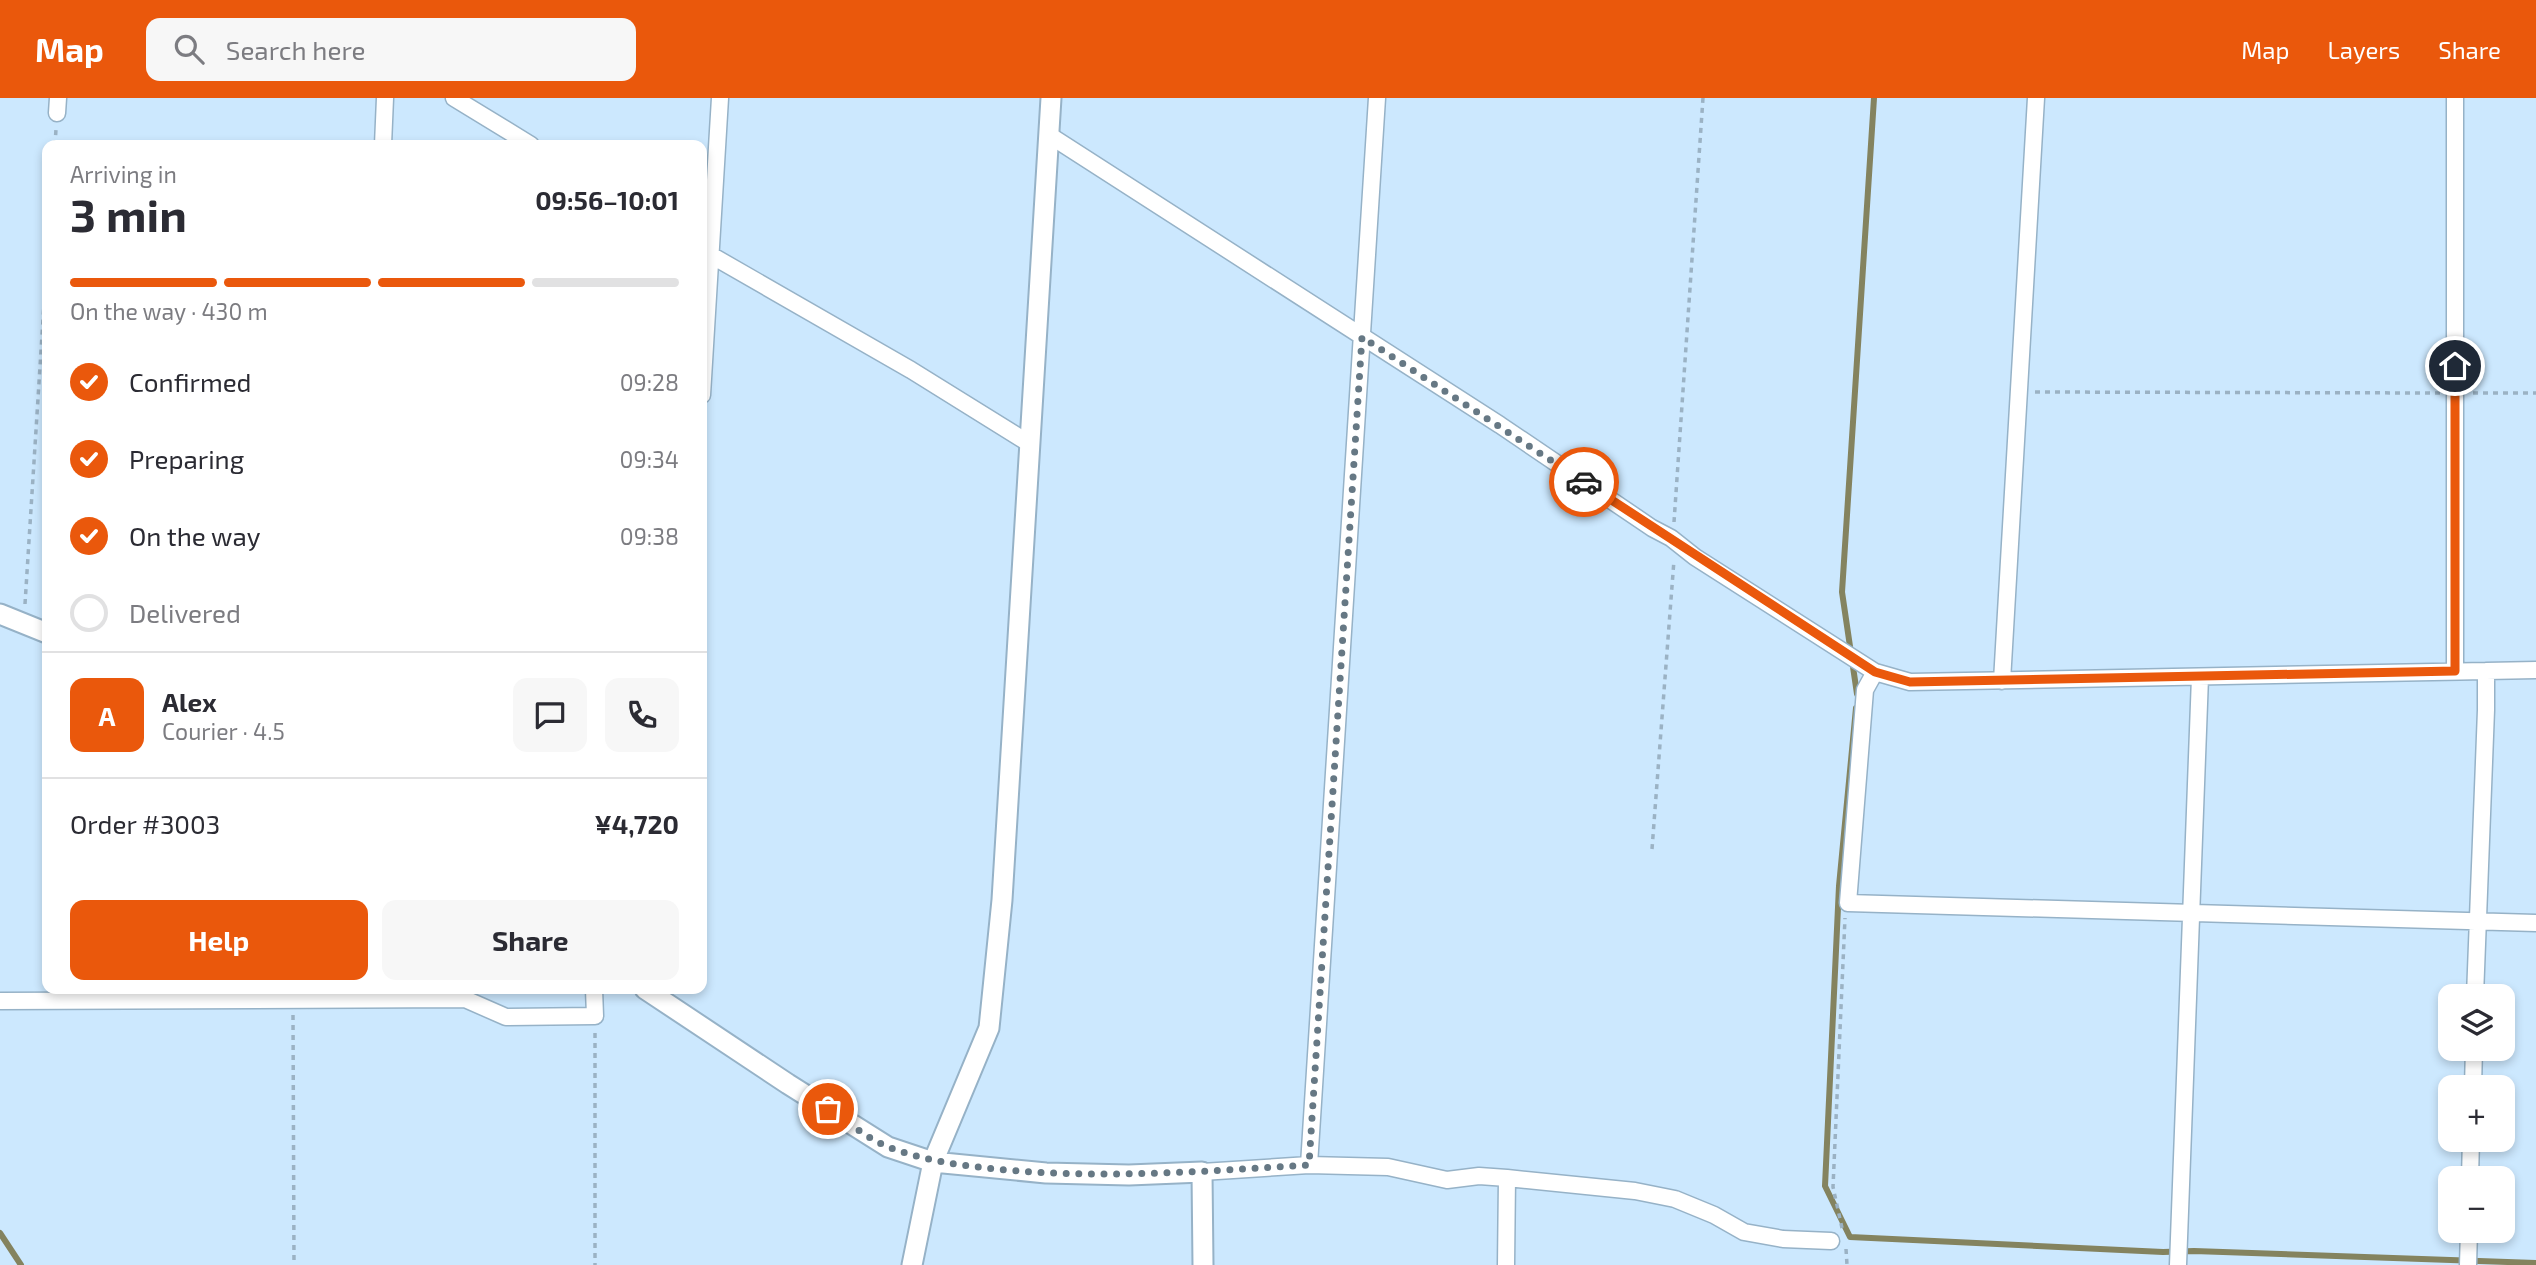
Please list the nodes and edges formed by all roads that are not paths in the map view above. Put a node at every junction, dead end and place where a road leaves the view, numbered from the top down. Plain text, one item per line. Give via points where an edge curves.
1 (385, 98) edge
2 (453, 98) edge
3 (720, 98) edge
4 (1051, 98) edge
5 (1377, 98) edge
6 (2036, 98) edge
7 (2455, 98) edge
8 (1049, 135) junction
9 (383, 140) edge
10 (523, 140) edge
11 (707, 242) edge
12 (707, 254) edge
13 (1362, 337) junction
14 (1030, 444) junction
15 (0, 614) edge
16 (42, 631) edge
17 (2536, 670) edge
18 (2455, 671) junction
19 (2486, 671) junction
20 (1875, 672) junction
21 (2200, 677) junction
22 (2002, 681) junction
23 (2190, 914) junction
24 (2477, 921) junction
25 (2536, 923) edge
26 (2475, 984) edge
27 (594, 994) edge
28 (665, 994) edge
29 (0, 1001) edge
30 (933, 1162) junction
31 (1309, 1165) junction
32 (1202, 1171) junction
33 (1507, 1178) junction
34 (1830, 1241) dead end
35 (2469, 1243) edge
36 (912, 1265) edge
37 (1203, 1265) edge
38 (1506, 1265) edge
39 (2178, 1265) edge
40 (2468, 1265) edge

1 - 9 street
2 - 10 street
3 - 11 street
4 - 8 street
5 - 13 street
6 - 22 street
7 - 18 street
8 - 13 street
8 - 14 street
12 - 14 street
13 - 20 street
13 - 31 street
14 - 30 street via 1002,900 989,1028
15 - 16 street
17 - 19 street
18 - 19 street
18 - 21 street
19 - 24 street
20 - 22 street via 1910,682
20 - 23 street via 1865,690 1848,903
21 - 22 street
21 - 23 street
23 - 24 street
23 - 39 street
24 - 25 street
24 - 26 street
27 - 29 street via 595,1016 506,1017 465,999
28 - 30 street via 788,1084 888,1147
30 - 32 street via 1046,1173
30 - 36 street
31 - 32 street
31 - 33 street via 1388,1167 1447,1180 1479,1175
32 - 37 street
33 - 34 street via 1675,1199 1744,1232
33 - 38 street
35 - 40 street

